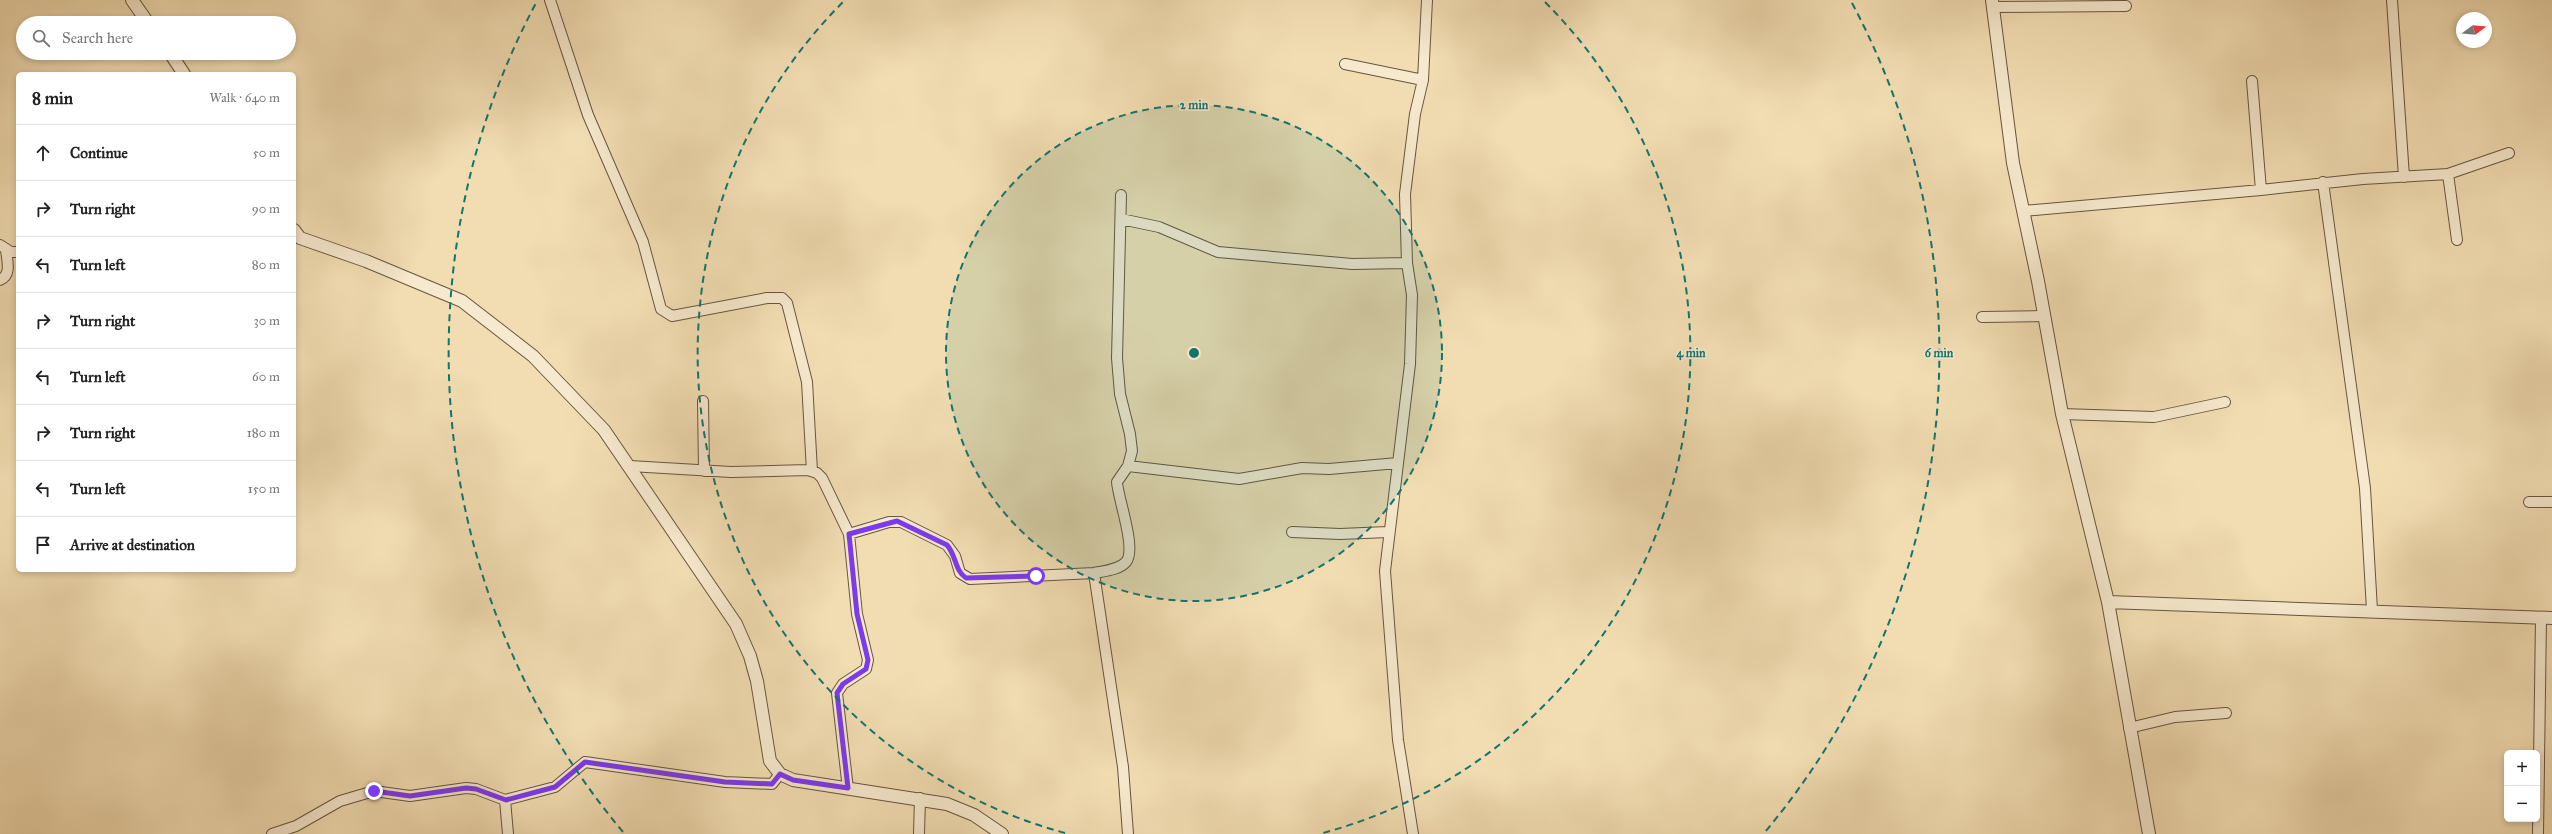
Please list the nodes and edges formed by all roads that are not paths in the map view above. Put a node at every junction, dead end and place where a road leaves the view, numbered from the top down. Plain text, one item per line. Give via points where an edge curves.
1 (132, 0) edge
2 (550, 0) edge
3 (1427, 0) edge
4 (2392, 0) edge
5 (1993, 4) edge
6 (2126, 6) dead end
7 (143, 16) edge
8 (175, 60) edge
9 (1345, 64) dead end
10 (183, 72) edge
11 (1423, 80) junction
12 (2252, 81) dead end
13 (2509, 153) dead end
14 (2448, 174) junction
15 (2404, 177) junction
16 (2323, 182) junction
17 (2261, 190) junction
18 (1121, 195) dead end
19 (2023, 211) junction
20 (1121, 219) junction
21 (296, 236) edge
22 (2457, 240) dead end
23 (3, 247) edge
24 (16, 251) edge
25 (1407, 264) junction
26 (0, 280) edge
27 (2044, 316) junction
28 (1982, 317) dead end
29 (703, 401) dead end
30 (2225, 402) dead end
31 (2062, 414) junction
32 (1398, 463) junction
33 (630, 466) junction
34 (1128, 466) junction
35 (704, 471) junction
36 (812, 472) junction
37 (2529, 502) dead end
38 (2552, 502) edge
39 (1292, 532) dead end
40 (1388, 532) junction
41 (849, 534) junction
42 (1094, 573) junction
43 (2108, 602) junction
44 (2372, 610) junction
45 (2546, 618) edge
46 (2226, 713) dead end
47 (2129, 728) junction
48 (780, 774) junction
49 (848, 788) junction
50 (920, 798) junction
51 (506, 800) junction
52 (272, 834) edge
53 (508, 834) edge
54 (919, 834) edge
55 (1002, 834) edge
56 (1128, 834) edge
57 (1413, 834) edge
58 (2149, 834) edge
59 (2538, 834) edge

1 - 7 street
2 - 36 street via 584,104 643,242 661,309 672,316 767,298 782,298 787,303 807,382
3 - 11 street
4 - 15 street
5 - 6 street
5 - 19 street via 2005,109
8 - 10 street
9 - 11 street
11 - 25 street via 1415,114 1405,194
12 - 17 street
13 - 14 street
14 - 15 street
14 - 22 street
15 - 16 street
16 - 17 street
16 - 44 street via 2365,488
17 - 19 street
18 - 20 street
19 - 27 street
20 - 25 street via 1159,226 1218,252 1352,264
20 - 34 street via 1117,288 1117,358 1120,394 1132,451
21 - 33 street via 366,261 462,301 474,309 522,346 574,397 604,430
23 - 24 street
23 - 26 street via 8,272 5,278
25 - 32 street via 1412,295 1412,340
27 - 28 street
27 - 31 street
29 - 35 street
30 - 31 street via 2154,417
31 - 43 street
32 - 34 street via 1329,469 1302,468 1240,479
32 - 40 street
33 - 35 street
33 - 48 street via 736,624 750,656 757,681 770,761
34 - 42 street via 1117,482 1129,544 1129,557 1119,567
35 - 36 street
36 - 41 street via 822,478
37 - 38 street
39 - 40 street
40 - 57 street via 1386,597 1397,732
41 - 42 street via 889,522 901,522 947,545 953,551 960,573 970,579
41 - 49 street via 857,614 868,660 866,669 843,684 837,693
42 - 56 street via 1123,767
43 - 44 street
43 - 47 street
44 - 45 street
45 - 59 street
46 - 47 street via 2175,718
47 - 58 street
48 - 49 street via 793,780
48 - 51 street via 772,784 754,784 585,762 555,787
49 - 50 street
50 - 54 street
50 - 55 street via 960,809
51 - 52 street via 466,788 410,796 374,791 340,801 296,826
51 - 53 street

